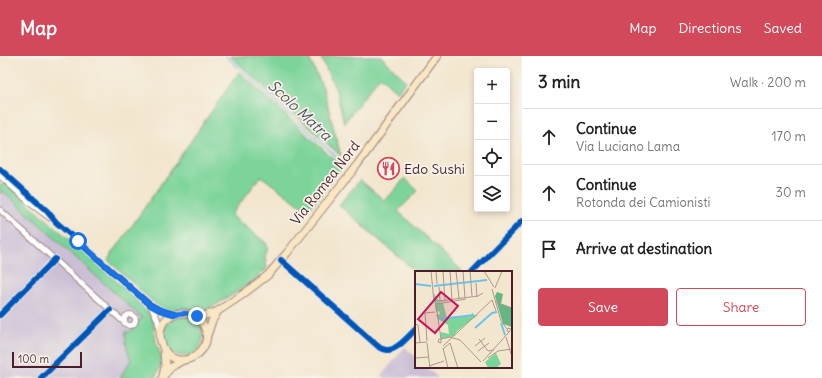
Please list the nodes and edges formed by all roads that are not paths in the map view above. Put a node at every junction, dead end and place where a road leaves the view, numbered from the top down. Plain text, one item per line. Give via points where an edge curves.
1 (437, 56) edge
2 (0, 169) edge
3 (0, 175) edge
4 (7, 182) junction
5 (0, 183) edge
6 (33, 199) junction
7 (0, 210) edge
8 (522, 221) edge
9 (56, 222) junction
10 (55, 259) junction
11 (281, 260) junction
12 (473, 271) edge
13 (149, 304) junction
14 (110, 310) junction
15 (218, 311) junction
16 (174, 314) junction
17 (0, 315) edge
18 (197, 316) junction
19 (126, 324) dead end
20 (160, 329) junction
21 (415, 329) edge
22 (207, 336) junction
23 (164, 351) junction
24 (183, 360) junction
25 (162, 377) edge
26 (41, 378) edge

1 - 11 main road, Via Romea Nord via 353,170
2 - 6 street
3 - 4 street
3 - 6 street
4 - 5 street
4 - 9 street
6 - 9 street
7 - 10 street
8 - 12 street
9 - 13 street
10 - 14 street
10 - 17 street
11 - 15 main road, Via Romea Nord via 268,275
11 - 21 street via 380,348 393,349
13 - 16 street
13 - 20 street
14 - 19 street
14 - 26 street
15 - 18 main road, Via Romea Nord
15 - 22 main road
16 - 18 main road
16 - 20 main road
18 - 22 main road via 205,327
20 - 23 main road
22 - 24 main road via 201,352 193,358
23 - 24 main road via 173,359
23 - 25 main road
24 - 25 main road via 171,367

